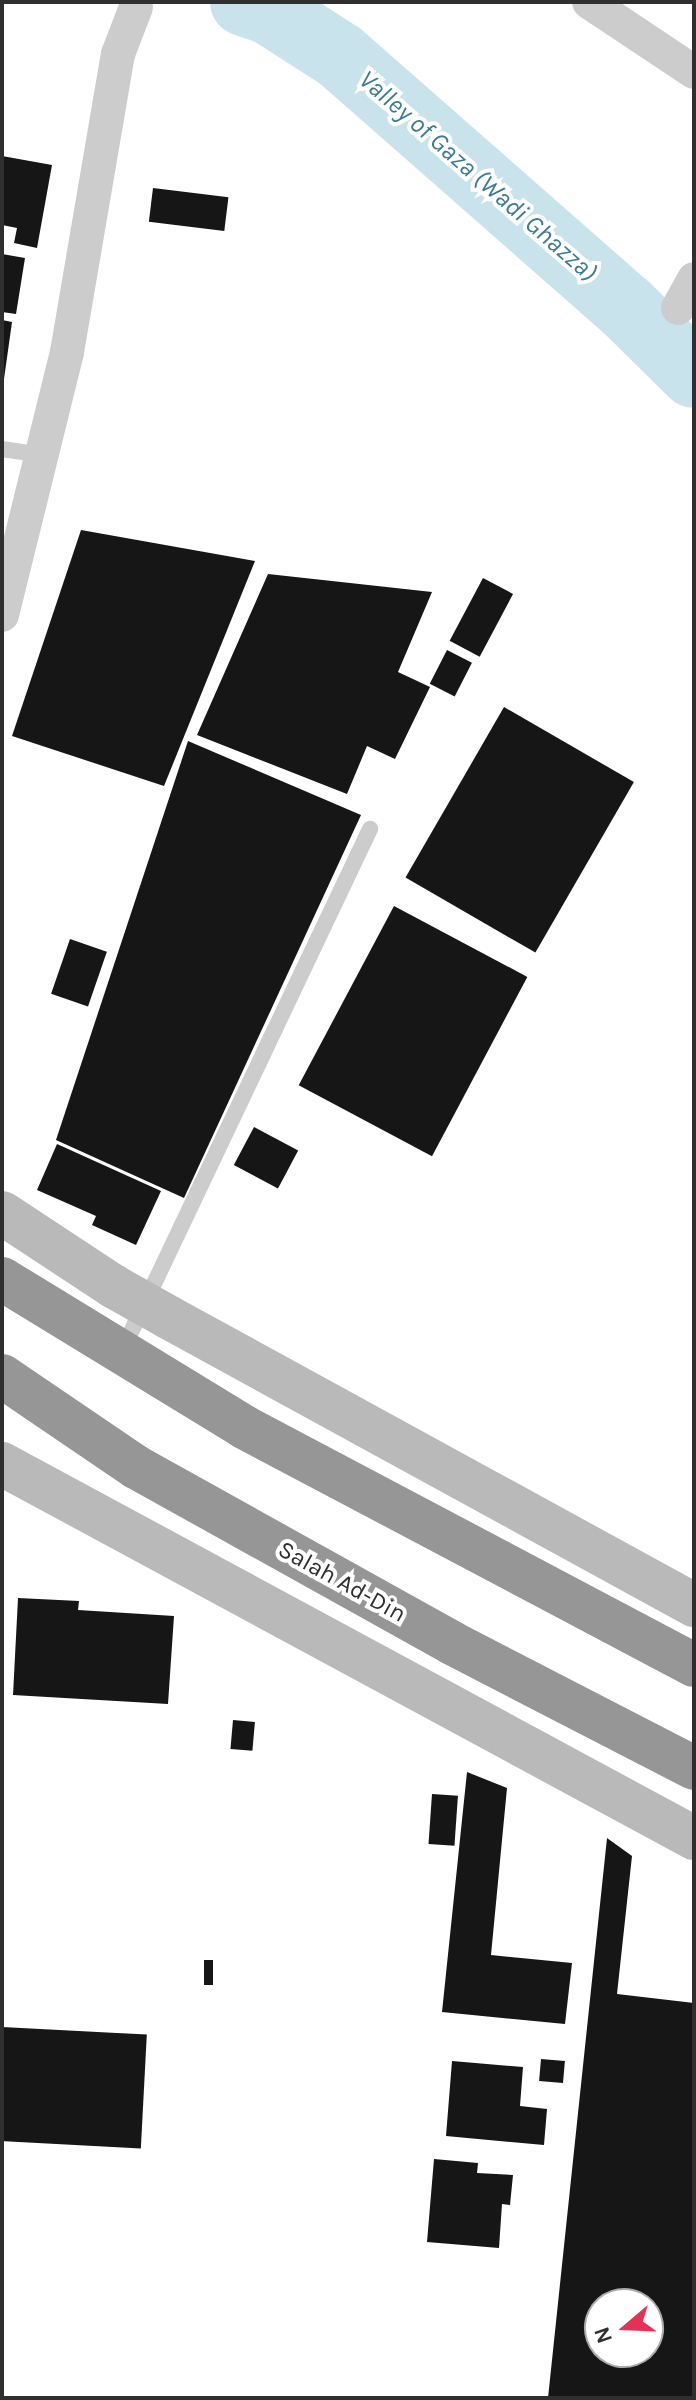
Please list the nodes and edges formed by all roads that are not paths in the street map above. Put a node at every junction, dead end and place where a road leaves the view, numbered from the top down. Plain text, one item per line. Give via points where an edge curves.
1 (589, 2) edge
2 (138, 5) edge
3 (694, 72) edge
4 (2, 449) edge
5 (42, 455) junction
6 (2, 615) edge
7 (370, 829) dead end
8 (2, 1213) edge
9 (2, 1279) edge
10 (120, 1354) junction
11 (2, 1376) edge
12 (2, 1464) edge
13 (694, 1605) edge
14 (694, 1665) edge
15 (694, 1768) edge
16 (694, 1838) edge

1 - 3 street
2 - 5 street via 118,54 103,121 67,352
4 - 5 lane
5 - 6 street
7 - 10 lane
8 - 13 main road, bridge via 113,1286
9 - 10 highway
10 - 14 highway via 244,1427
11 - 15 highway, Salah Ad-Din via 136,1467 452,1643
12 - 16 main road

